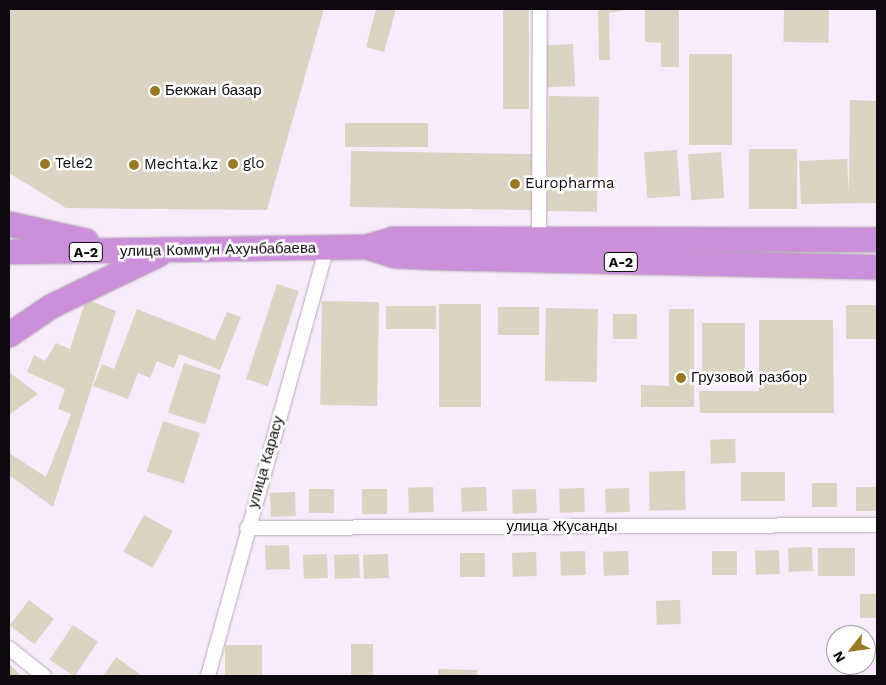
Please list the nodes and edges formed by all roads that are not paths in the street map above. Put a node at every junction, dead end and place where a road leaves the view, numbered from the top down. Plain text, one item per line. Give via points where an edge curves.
1 (540, 9) edge
2 (9, 224) edge
3 (877, 240) edge
4 (539, 242) junction
5 (327, 248) junction
6 (440, 249) junction
7 (9, 252) edge
8 (164, 253) junction
9 (877, 266) edge
10 (9, 335) edge
11 (877, 525) edge
12 (247, 528) junction
13 (9, 648) edge
14 (44, 676) edge
15 (208, 676) edge

1 - 4 street
2 - 8 highway
3 - 4 highway, A-2
4 - 6 highway, A-2
5 - 6 highway, улица Коммун Ахунбабаева / A-2 via 366,247 394,256
5 - 8 highway, улица Коммун Ахунбабаева / A-2
5 - 12 street, улица Карасу
6 - 9 highway, A-2
7 - 8 highway, улица Коммун Ахунбабаева / A-2
8 - 10 highway via 52,306
11 - 12 street, улица Жусанды
12 - 15 street, улица Карасу
13 - 14 street

